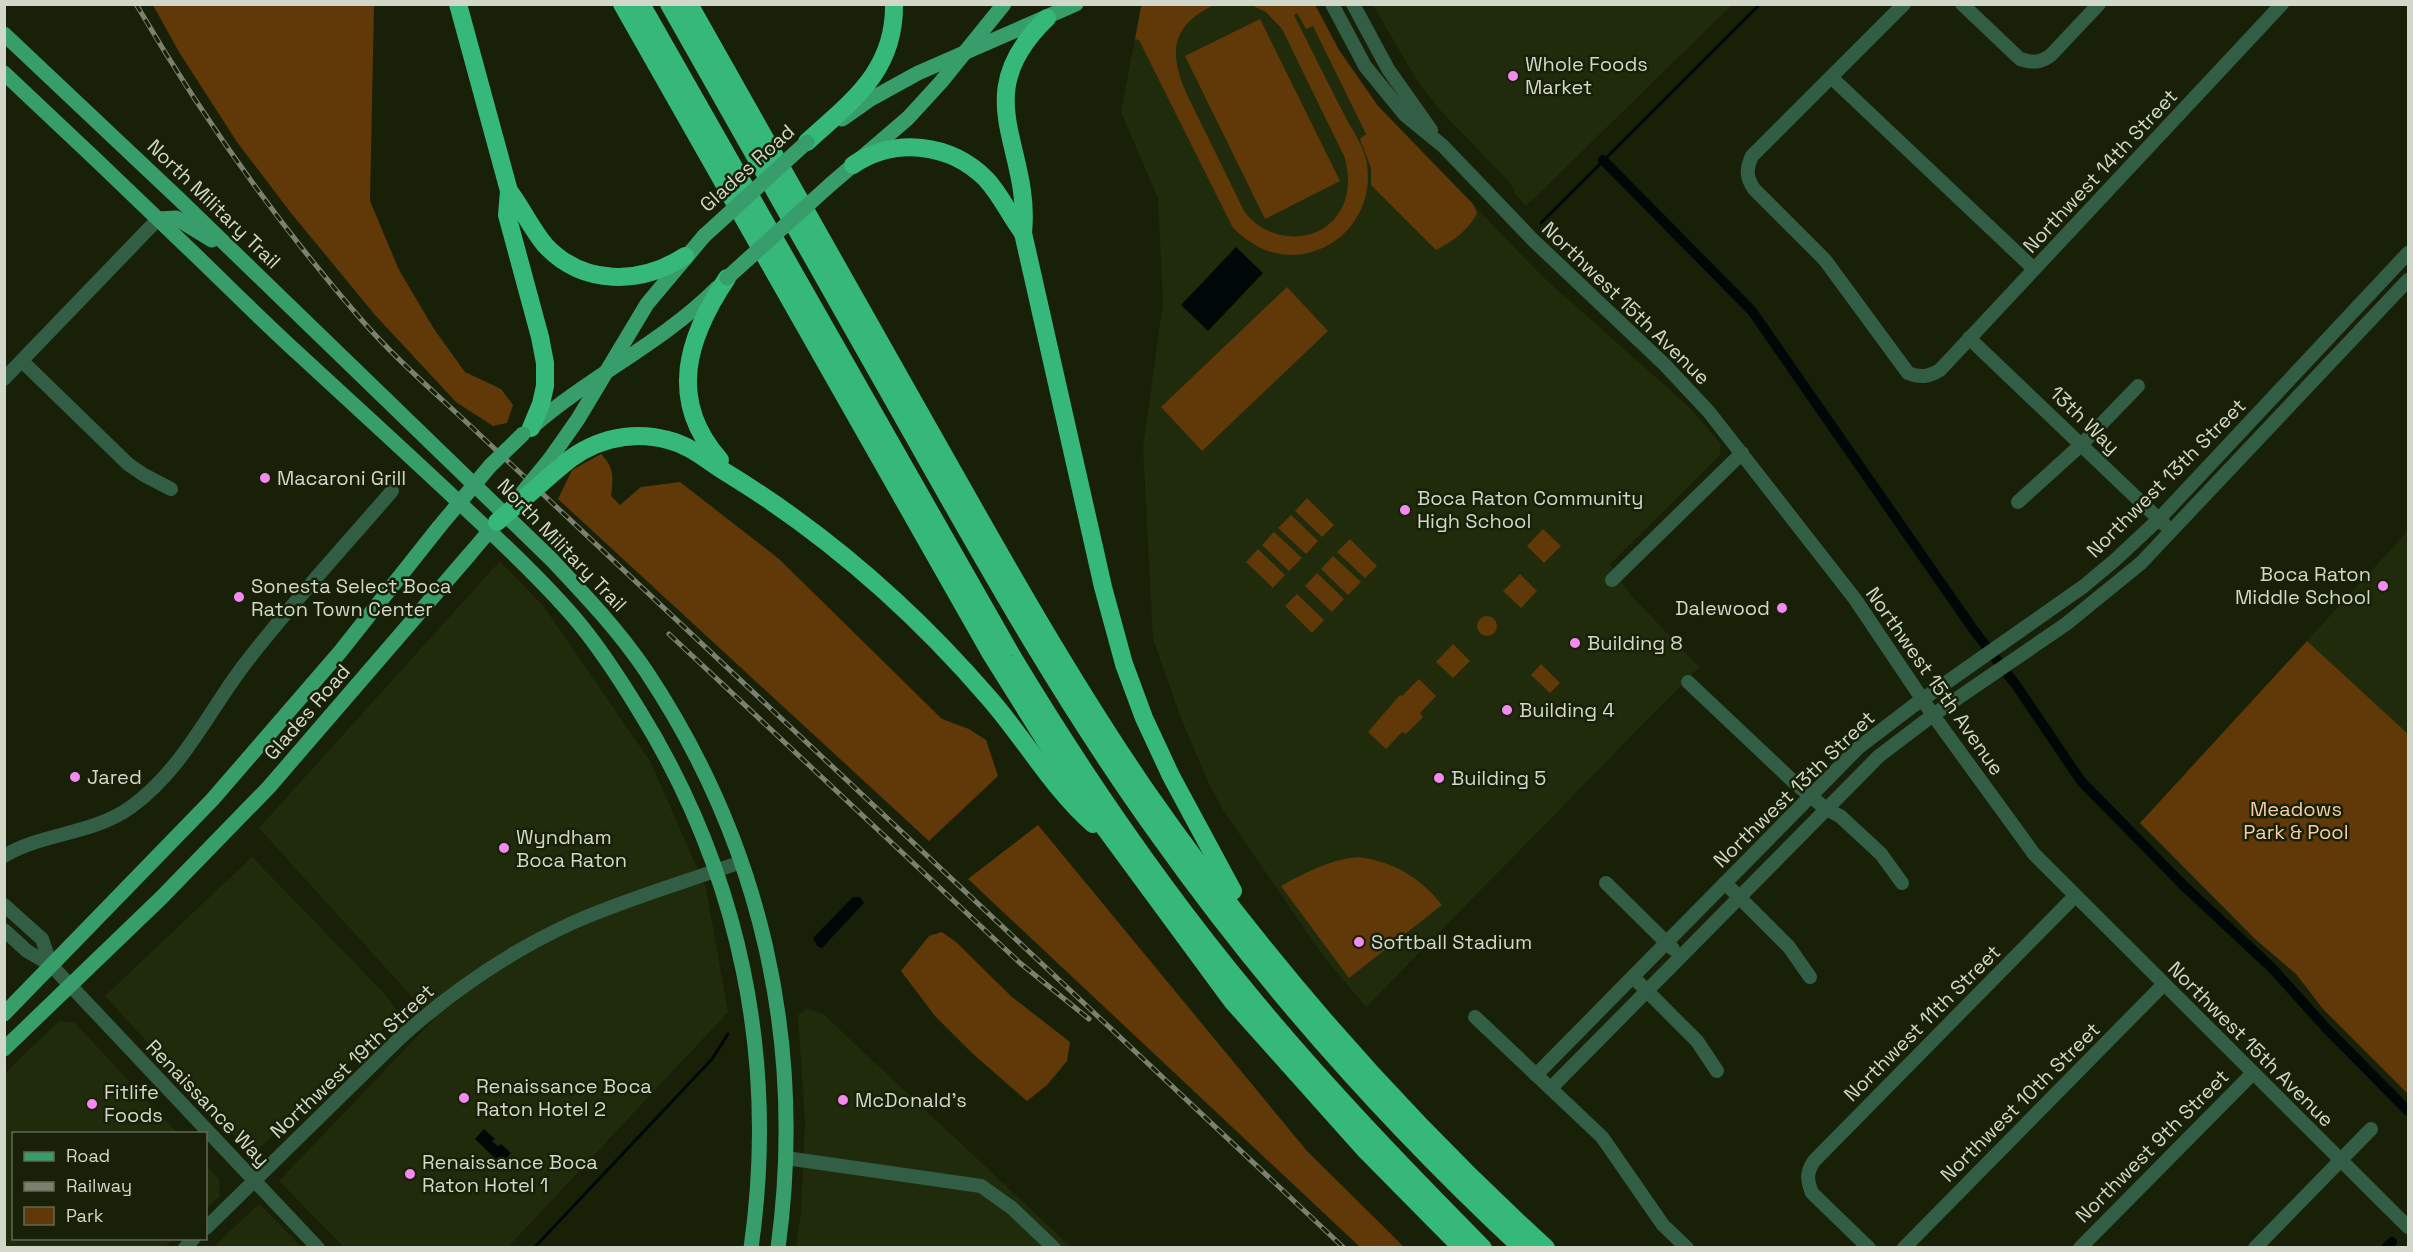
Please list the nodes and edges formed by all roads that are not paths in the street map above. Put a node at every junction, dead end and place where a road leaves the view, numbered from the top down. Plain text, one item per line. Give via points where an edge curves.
1 (458, 4) edge
2 (622, 4) edge
3 (641, 4) edge
4 (669, 4) edge
5 (689, 4) edge
6 (894, 4) edge
7 (1004, 4) edge
8 (1076, 4) edge
9 (1332, 4) edge
10 (1353, 4) edge
11 (1904, 4) edge
12 (1962, 4) edge
13 (2099, 4) edge
14 (2282, 4) edge
15 (1047, 18) junction
16 (4, 34) edge
17 (966, 52) junction
18 (4, 72) edge
19 (1831, 77) junction
20 (807, 142) junction
21 (1443, 146) junction
22 (853, 165) junction
23 (509, 191) junction
24 (158, 219) junction
25 (1023, 233) junction
26 (2409, 253) edge
27 (685, 256) junction
28 (240, 258) junction
29 (2034, 269) junction
30 (727, 278) junction
31 (2409, 280) edge
32 (1970, 338) junction
33 (22, 361) junction
34 (606, 372) junction
35 (4, 379) edge
36 (2138, 386) dead end
37 (527, 431) junction
38 (2082, 444) junction
39 (1742, 453) junction
40 (554, 464) junction
41 (748, 486) junction
42 (171, 489) dead end
43 (392, 491) dead end
44 (2018, 502) dead end
45 (2159, 519) junction
46 (497, 522) joint
47 (2172, 532) junction
48 (1612, 580) dead end
49 (1688, 682) dead end
50 (1922, 699) junction
51 (1933, 715) junction
52 (1811, 796) junction
53 (1826, 809) junction
54 (1124, 852) junction
55 (4, 856) edge
56 (741, 862) junction
57 (717, 870) junction
58 (1725, 883) junction
59 (1606, 884) dead end
60 (1902, 884) dead end
61 (2074, 897) junction
62 (1739, 898) junction
63 (4, 905) edge
64 (4, 930) edge
65 (1666, 943) junction
66 (1264, 946) junction
67 (1680, 956) junction
68 (51, 965) junction
69 (1633, 977) junction
70 (1810, 977) dead end
71 (2163, 985) junction
72 (70, 986) junction
73 (1646, 991) junction
74 (4, 1014) edge
75 (1475, 1017) dead end
76 (4, 1049) edge
77 (1717, 1071) dead end
78 (2253, 1073) junction
79 (1536, 1075) junction
80 (1551, 1088) junction
81 (2371, 1129) dead end
82 (786, 1158) junction
83 (2341, 1160) junction
84 (254, 1180) junction
85 (207, 1226) edge
86 (2409, 1227) edge
87 (318, 1248) edge
88 (752, 1248) edge
89 (778, 1248) edge
90 (1054, 1248) edge
91 (1462, 1248) edge
92 (1484, 1248) edge
93 (1522, 1248) edge
94 (1546, 1248) edge
95 (1687, 1248) edge
96 (1869, 1248) edge
97 (1904, 1248) edge
98 (2080, 1248) edge
99 (2255, 1248) edge

1 - 23 highway
2 - 54 highway via 1002,672 1073,786
3 - 92 highway via 1012,656 1131,841 1242,986 1321,1078
4 - 93 highway via 1010,606 1137,806 1212,908 1312,1030 1411,1139
5 - 66 highway via 1046,635 1144,787
6 - 20 highway via 893,28 879,68 859,95
7 - 17 main road, Glades Road
8 - 15 main road, Glades Road
9 - 21 street, Northwest 15th Avenue via 1379,85 1405,115
10 - 21 street, Northwest 15th Avenue via 1388,69
11 - 19 street
12 - 13 street via 2020,59 2031,63 2051,55
14 - 29 street, Northwest 14th Street
15 - 17 main road, Glades Road
15 - 25 highway via 1017,54 1005,93 1006,122 1025,208
16 - 28 main road, North Military Trail
17 - 20 main road, Glades Road via 897,84
17 - 22 main road, Glades Road via 908,118
18 - 24 main road, North Military Trail
19 - 29 street
19 - 32 street, Northwest 14th Street via 1752,156 1747,166 1748,180 1824,260 1908,373 1930,376
20 - 27 main road, Glades Road, bridge
21 - 39 street, Northwest 15th Avenue via 1533,240 1683,383
22 - 25 highway via 892,148 946,153 986,179
22 - 30 main road, Glades Road, bridge
23 - 27 highway via 547,247 587,272 620,278 641,276 664,269
23 - 37 highway via 507,215 545,363 541,404
24 - 28 main road via 176,218
24 - 33 street
24 - 57 main road, North Military Trail via 536,575 575,619 622,682 652,731 686,794
25 - 66 highway via 1102,587 1124,664 1181,799
26 - 45 street, Northwest 13th Street
27 - 34 main road, Glades Road via 647,304
28 - 56 main road, North Military Trail via 596,606 645,670 676,719 710,782
29 - 32 street, Northwest 14th Street
30 - 34 main road, Glades Road via 660,337
30 - 41 highway via 693,340 688,393 706,442
31 - 47 street, Northwest 13th Street
32 - 38 street, 13th Way
33 - 35 street
33 - 42 street via 128,464
34 - 37 main road, Glades Road
34 - 40 main road, Glades Road
36 - 38 street
37 - 68 main road, Glades Road, bridge via 490,466 250,757 170,846
38 - 44 street
38 - 45 street, 13th Way
39 - 48 street
39 - 50 street, Northwest 15th Avenue via 1855,599
40 - 41 highway via 598,442 649,436 694,450
40 - 46 highway, bridge
41 - 54 highway via 845,558 906,611 989,698 1072,806
43 - 55 street via 256,651 187,751 154,787 107,820 20,847
45 - 47 street, 13th Way
45 - 50 street, Northwest 13th Street via 2084,586
46 - 72 main road, Glades Road, bridge via 269,787
47 - 51 street, Northwest 13th Street via 2104,594
49 - 52 street
50 - 51 street, Northwest 15th Avenue
50 - 52 street, Northwest 13th Street via 1858,748
51 - 53 street, Northwest 13th Street via 1879,756
51 - 61 street, Northwest 15th Avenue via 2034,854
52 - 53 street
52 - 58 street, Northwest 13th Street
53 - 60 street via 1840,816 1881,854
53 - 62 street, Northwest 13th Street
54 - 91 highway via 1238,1008 1365,1150
56 - 57 street, Northwest 19th Street
56 - 82 main road, North Military Trail via 767,951 779,1022 786,1089
57 - 84 street, Northwest 19th Street via 574,923 477,977 401,1037
57 - 88 main road, North Military Trail via 746,978 757,1057 760,1153
58 - 62 street
58 - 65 street, Northwest 13th Street
59 - 65 street
61 - 71 street, Northwest 15th Avenue
61 - 96 street, Northwest 11th Street via 1808,1171 1812,1193
62 - 67 street, Northwest 13th Street
62 - 70 street via 1789,947
63 - 68 street via 42,939
64 - 68 street via 27,951
65 - 67 street
65 - 69 street, Northwest 13th Street
66 - 94 highway via 1391,1093
67 - 73 street, Northwest 13th Street
68 - 72 street, Renaissance Way
68 - 74 main road, Glades Road
69 - 73 street
69 - 79 street, Northwest 13th Street
71 - 78 street, Northwest 15th Avenue
71 - 97 street, Northwest 10th Street
72 - 76 main road, Glades Road
72 - 84 street, Renaissance Way
73 - 77 street via 1697,1041
73 - 80 street, Northwest 13th Street
75 - 79 street
78 - 83 street, Northwest 15th Avenue
78 - 98 street, Northwest 9th Street
79 - 80 street
80 - 95 street via 1602,1137 1663,1225
81 - 83 street
82 - 89 main road, North Military Trail
82 - 90 street via 981,1186 1012,1208
83 - 86 street, Northwest 15th Avenue
83 - 99 street
84 - 85 street, Northwest 19th Street
84 - 87 street, Renaissance Way

